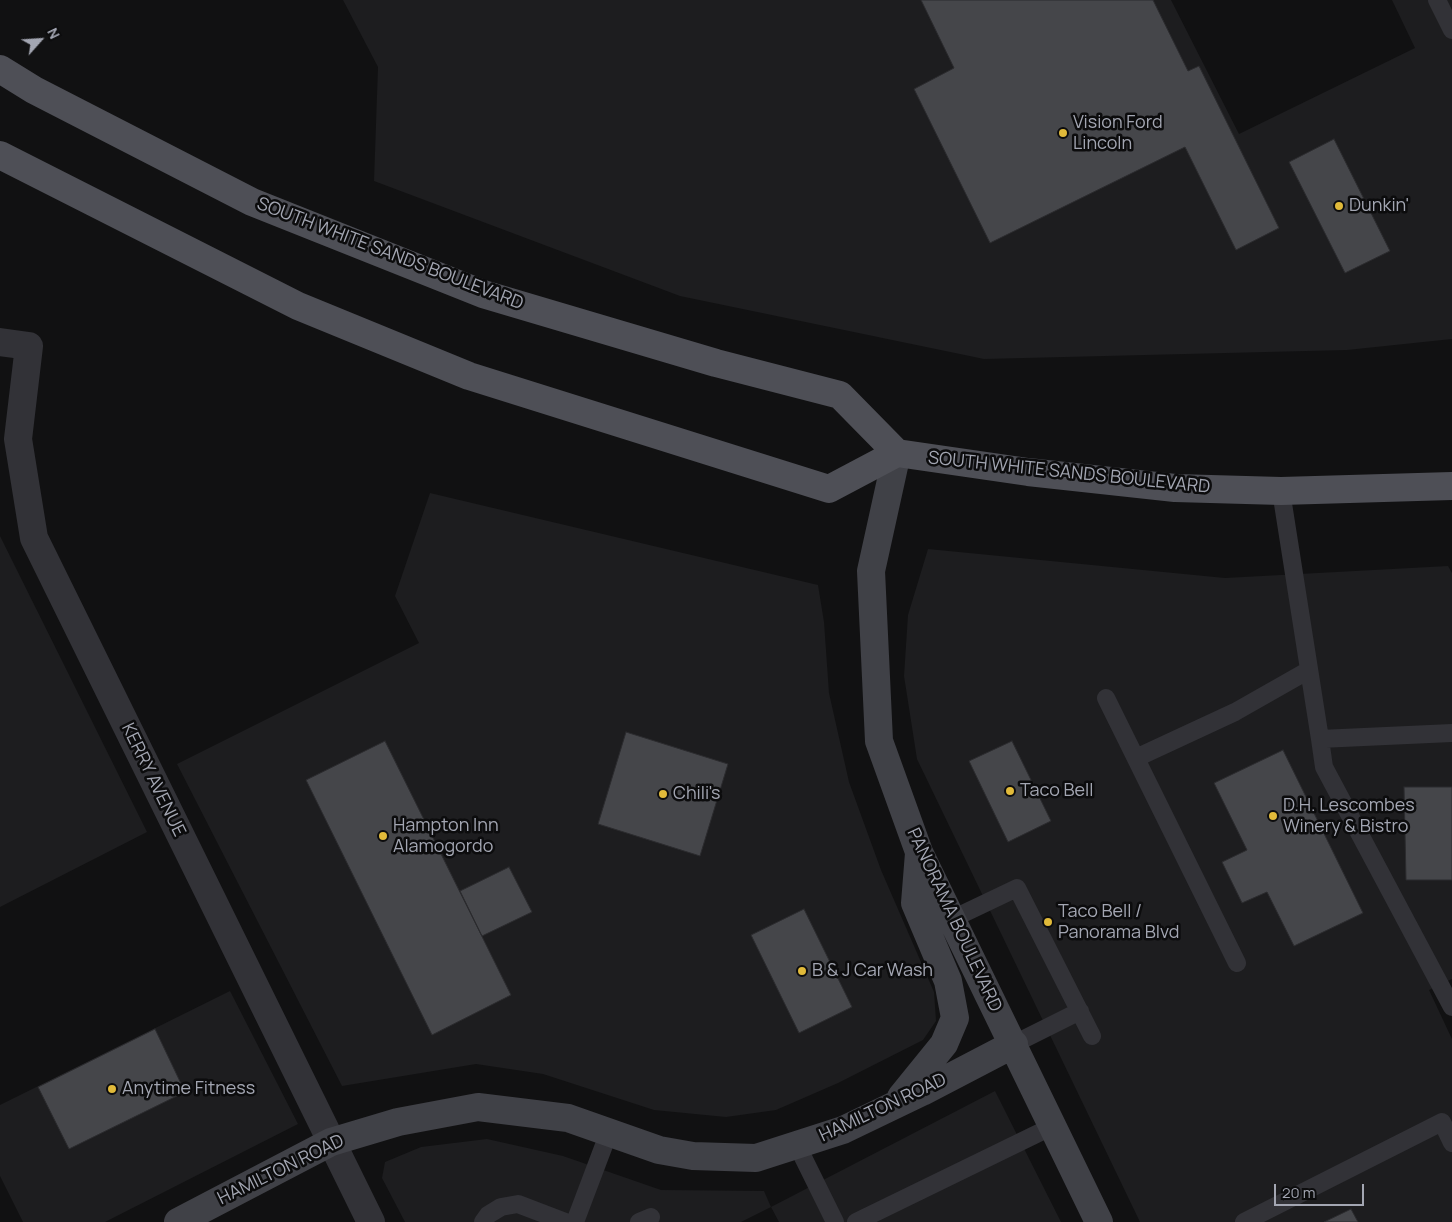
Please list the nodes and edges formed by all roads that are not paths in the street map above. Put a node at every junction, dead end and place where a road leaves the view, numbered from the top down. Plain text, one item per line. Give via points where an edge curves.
1 (1437, 0) edge
2 (1452, 30) edge
3 (0, 69) edge
4 (0, 155) edge
5 (0, 342) edge
6 (897, 453) junction
7 (1452, 486) edge
8 (1281, 491) junction
9 (1309, 670) junction
10 (1106, 698) dead end
11 (1452, 733) edge
12 (1320, 739) junction
13 (1136, 758) junction
14 (919, 852) junction
15 (952, 919) junction
16 (1237, 963) dead end
17 (1452, 1007) edge
18 (1080, 1012) junction
19 (1092, 1036) dead end
20 (1014, 1044) junction
21 (894, 1106) junction
22 (1053, 1126) junction
23 (609, 1132) junction
24 (331, 1142) junction
25 (1452, 1143) edge
26 (797, 1146) junction
27 (178, 1222) edge
28 (372, 1222) edge
29 (483, 1222) edge
30 (565, 1222) edge
31 (575, 1222) edge
32 (835, 1222) edge
33 (856, 1222) edge
34 (1099, 1222) edge
35 (1244, 1222) edge

1 - 2 lane
3 - 6 main road, SOUTH WHITE SANDS BOULEVARD via 34,90 252,202 483,294 716,363 840,395
4 - 6 main road via 298,306 469,376 829,489
5 - 24 street, KERRY AVENUE via 29,346 18,439 34,538
6 - 8 main road, SOUTH WHITE SANDS BOULEVARD via 1175,488
6 - 14 main road, PANORAMA BOULEVARD via 871,571 879,741
7 - 8 main road, SOUTH WHITE SANDS BOULEVARD
8 - 9 lane
9 - 12 lane
9 - 13 lane via 1235,712
10 - 13 lane
11 - 12 lane
12 - 17 lane via 1324,766
13 - 16 lane
14 - 15 main road, PANORAMA BOULEVARD
14 - 21 main road via 915,903 948,981 955,1018 944,1044
15 - 18 lane via 1018,888
15 - 20 main road, PANORAMA BOULEVARD
18 - 19 lane
18 - 20 lane
20 - 21 main road, HAMILTON ROAD
20 - 22 main road, PANORAMA BOULEVARD
21 - 26 main road, HAMILTON ROAD via 843,1130
22 - 33 lane
22 - 34 main road, PANORAMA BOULEVARD
23 - 24 main road, HAMILTON ROAD via 568,1118 478,1107 398,1122
23 - 26 main road, HAMILTON ROAD via 659,1150 693,1156 756,1158
23 - 31 lane
24 - 27 main road, HAMILTON ROAD
24 - 28 street, KERRY AVENUE
25 - 35 lane via 1442,1122
26 - 32 lane
29 - 30 lane via 501,1207 518,1204

